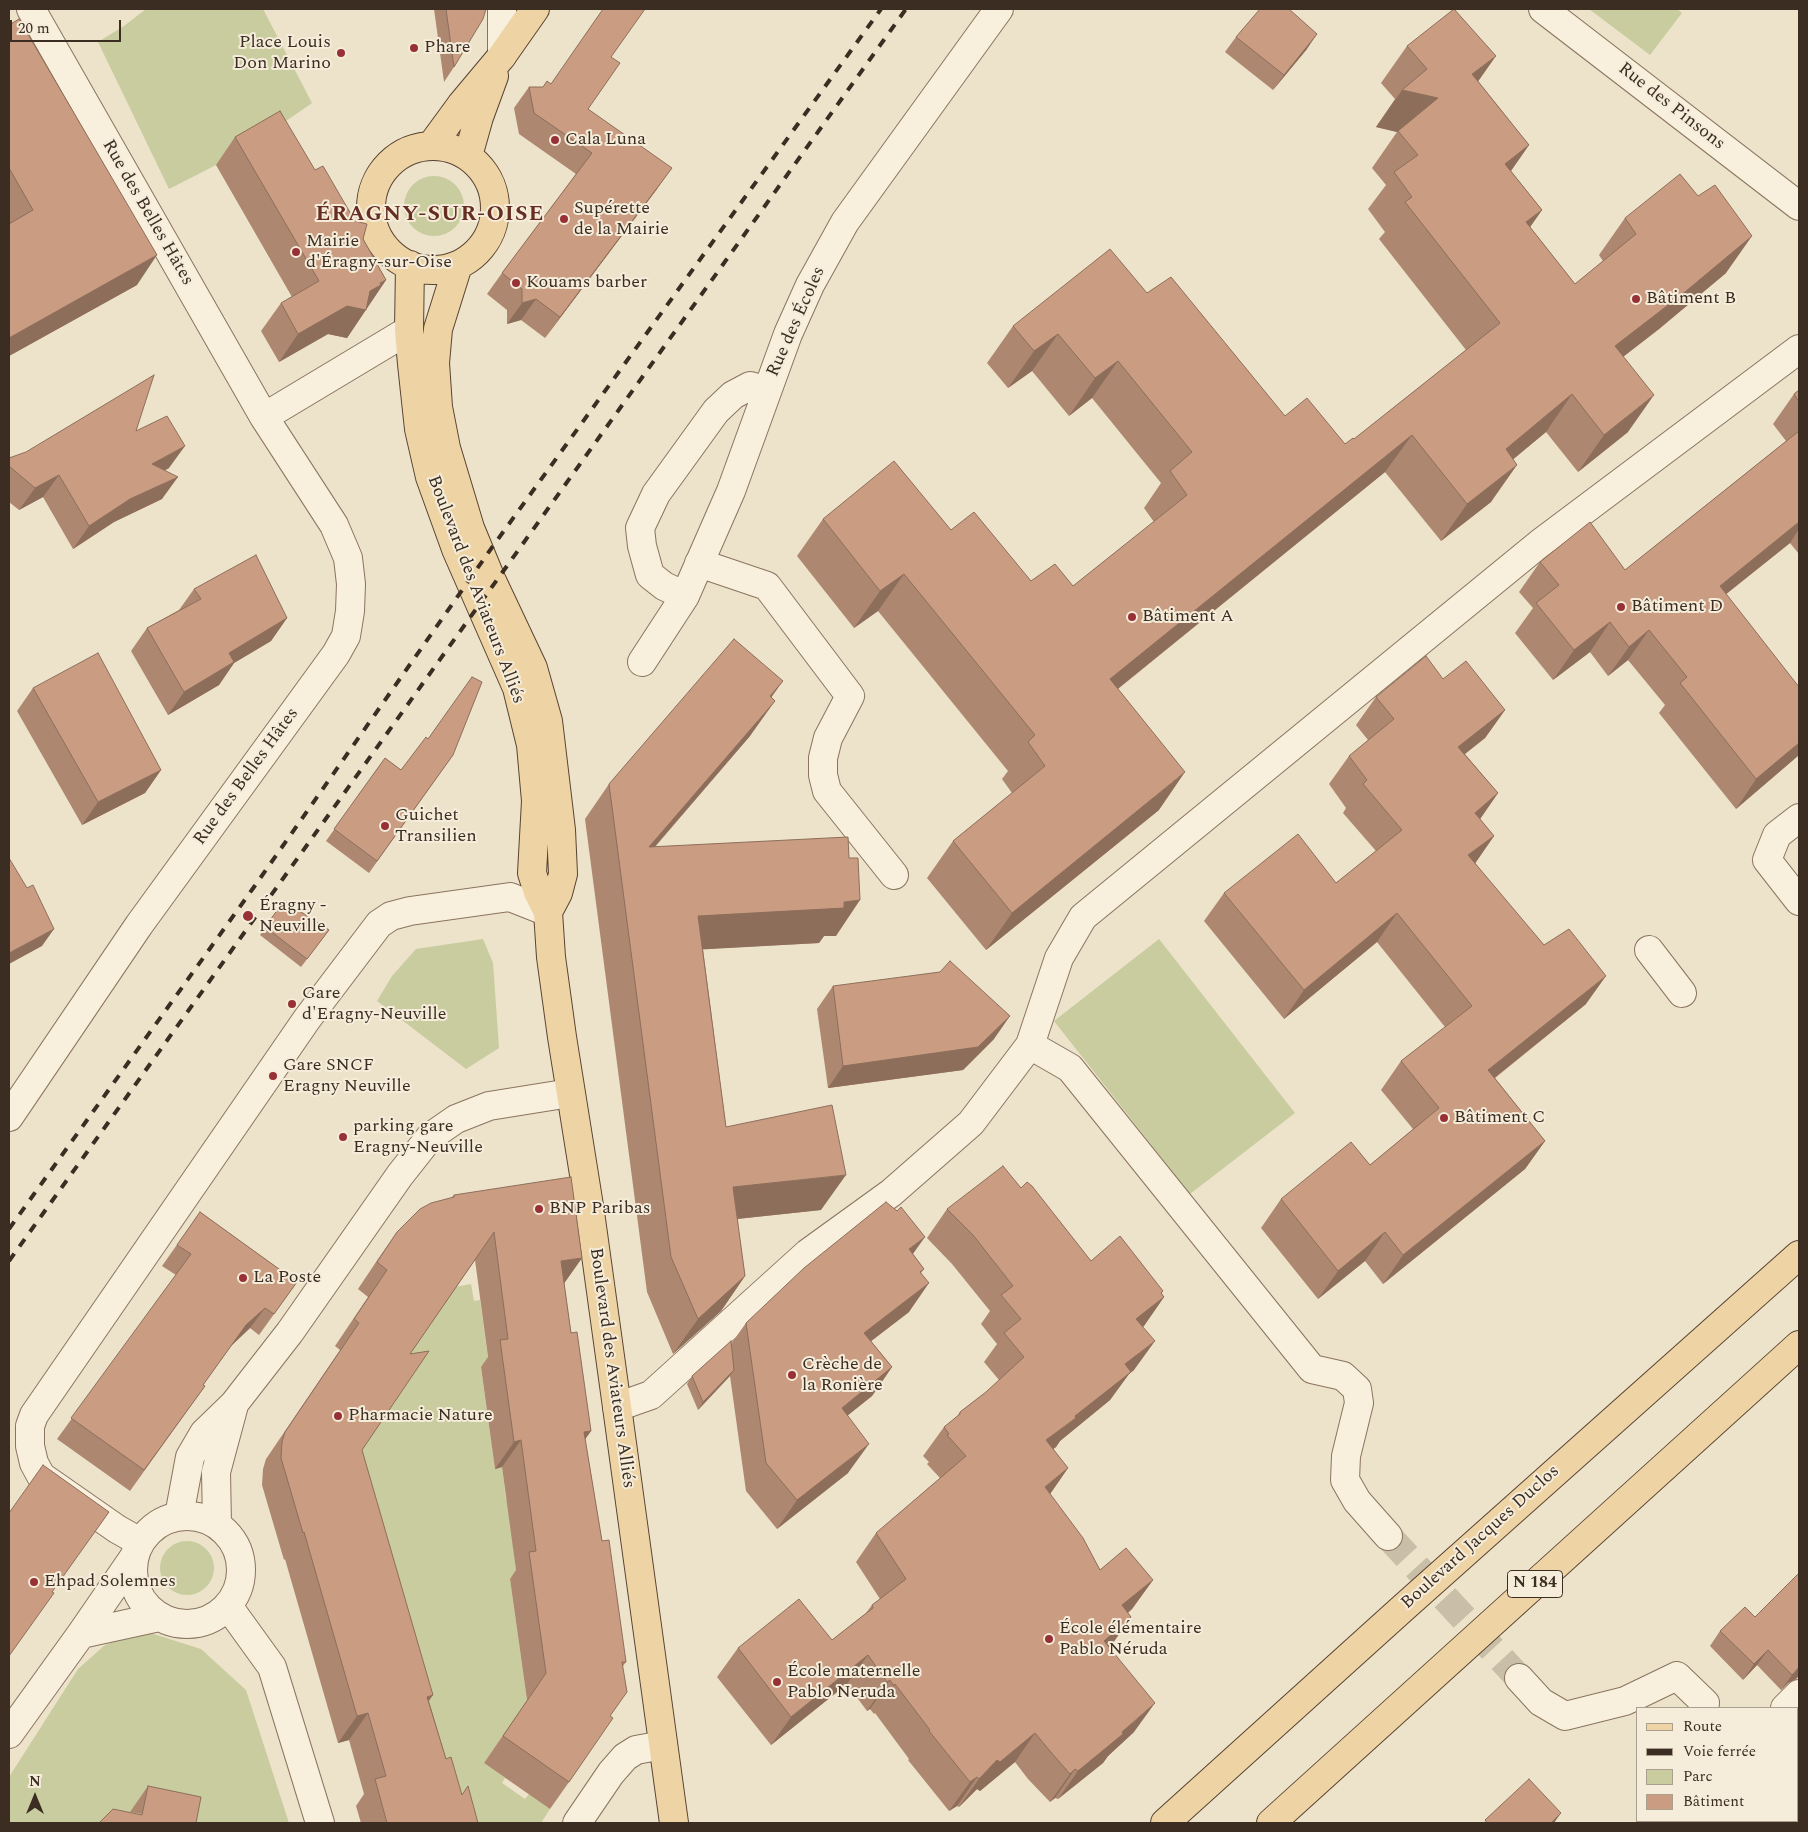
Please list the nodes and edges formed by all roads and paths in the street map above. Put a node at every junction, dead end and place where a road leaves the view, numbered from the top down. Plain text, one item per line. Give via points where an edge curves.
1 (31, 9) edge
2 (502, 9) edge
3 (535, 9) edge
4 (999, 9) edge
5 (1543, 9) edge
6 (502, 56) junction
7 (431, 146) junction
8 (468, 156) junction
9 (1797, 199) edge
10 (410, 265) junction
11 (458, 265) junction
12 (409, 330) junction
13 (1799, 349) edge
14 (767, 391) junction
15 (264, 417) junction
16 (699, 563) junction
17 (685, 596) junction
18 (642, 662) dead end
19 (1799, 818) edge
20 (894, 875) dead end
21 (1799, 902) edge
22 (548, 912) junction
23 (1649, 950) dead end
24 (1682, 993) dead end
25 (1030, 1045) junction
26 (570, 1093) junction
27 (9, 1117) edge
28 (1799, 1255) edge
29 (1799, 1345) edge
30 (234, 1404) junction
31 (617, 1406) junction
32 (179, 1516) junction
33 (216, 1524) junction
34 (1388, 1536) tunnel mouth
35 (137, 1550) junction
36 (228, 1606) junction
37 (159, 1617) junction
38 (82, 1634) junction
39 (1519, 1678) tunnel mouth
40 (1799, 1694) edge
41 (1704, 1707) edge
42 (1786, 1707) edge
43 (9, 1734) edge
44 (663, 1745) junction
45 (320, 1823) edge
46 (577, 1823) edge
47 (674, 1823) edge
48 (1165, 1823) edge
49 (1271, 1823) edge

1 - 15 street, Rue des Belles Hâtes
2 - 6 street
3 - 6 main road
4 - 14 street, Rue des Écoles via 845,222 810,285
5 - 9 street, Rue des Pinsons
6 - 7 main road
6 - 8 main road
7 - 8 main road via 450,148
7 - 10 main road via 412,149 394,160 380,177 372,196 372,218 379,237 392,254
8 - 11 main road via 482,169 491,185 494,222 474,255
10 - 11 main road via 426,270
10 - 12 main road, Boulevard des Aviateurs Alliés
11 - 22 main road, Boulevard des Aviateurs Alliés via 438,329 435,363 438,407 446,448 470,528 533,668 548,721 562,830 563,874
12 - 15 street
12 - 22 main road, Boulevard des Aviateurs Alliés via 419,428 430,477 456,549 517,688 531,745 536,802 532,874
13 - 25 street via 1539,544 1084,917 1059,958
14 - 16 street, Rue des Écoles via 731,491
14 - 17 street via 750,386 733,395 716,411 656,494 640,528 650,575
15 - 27 street, Rue des Belles Hâtes via 334,525 348,558 351,584 346,636 316,684 139,925
16 - 17 street, Rue des Écoles
16 - 20 street via 767,586 850,696 828,738 823,758 827,791
17 - 18 street, Rue des Écoles
19 - 21 street via 1777,835 1767,860
22 - 26 main road, Boulevard des Aviateurs Alliés
22 - 35 street via 510,897 410,911 391,916 379,924 307,1019 34,1415 30,1426 30,1446 34,1463 42,1476 117,1529
23 - 24 street
25 - 31 street via 971,1123 891,1193 808,1253 651,1395
25 - 34 street via 1070,1068 1312,1369 1343,1376 1356,1388 1358,1403 1346,1456 1345,1480 1357,1502
26 - 30 street via 489,1106 456,1119 430,1137 290,1332
26 - 31 main road, Boulevard des Aviateurs Alliés
28 - 48 main road, Boulevard Jacques Duclos
29 - 49 main road, N 184
30 - 32 street via 204,1433 190,1457
30 - 33 street via 216,1472
31 - 44 main road, Boulevard des Aviateurs Alliés
32 - 33 street via 192,1516
32 - 35 street via 150,1529
33 - 36 street via 230,1538 239,1554 242,1572 238,1590
35 - 37 street via 132,1575 136,1592
35 - 38 street
36 - 37 street via 213,1618 195,1624 176,1624
36 - 45 street via 272,1666
37 - 38 street
38 - 43 street
39 - 41 street via 1541,1702 1565,1716 1626,1701 1676,1676 1705,1703
40 - 42 street
44 - 46 street via 636,1750 625,1756
44 - 47 main road, Boulevard des Aviateurs Alliés

